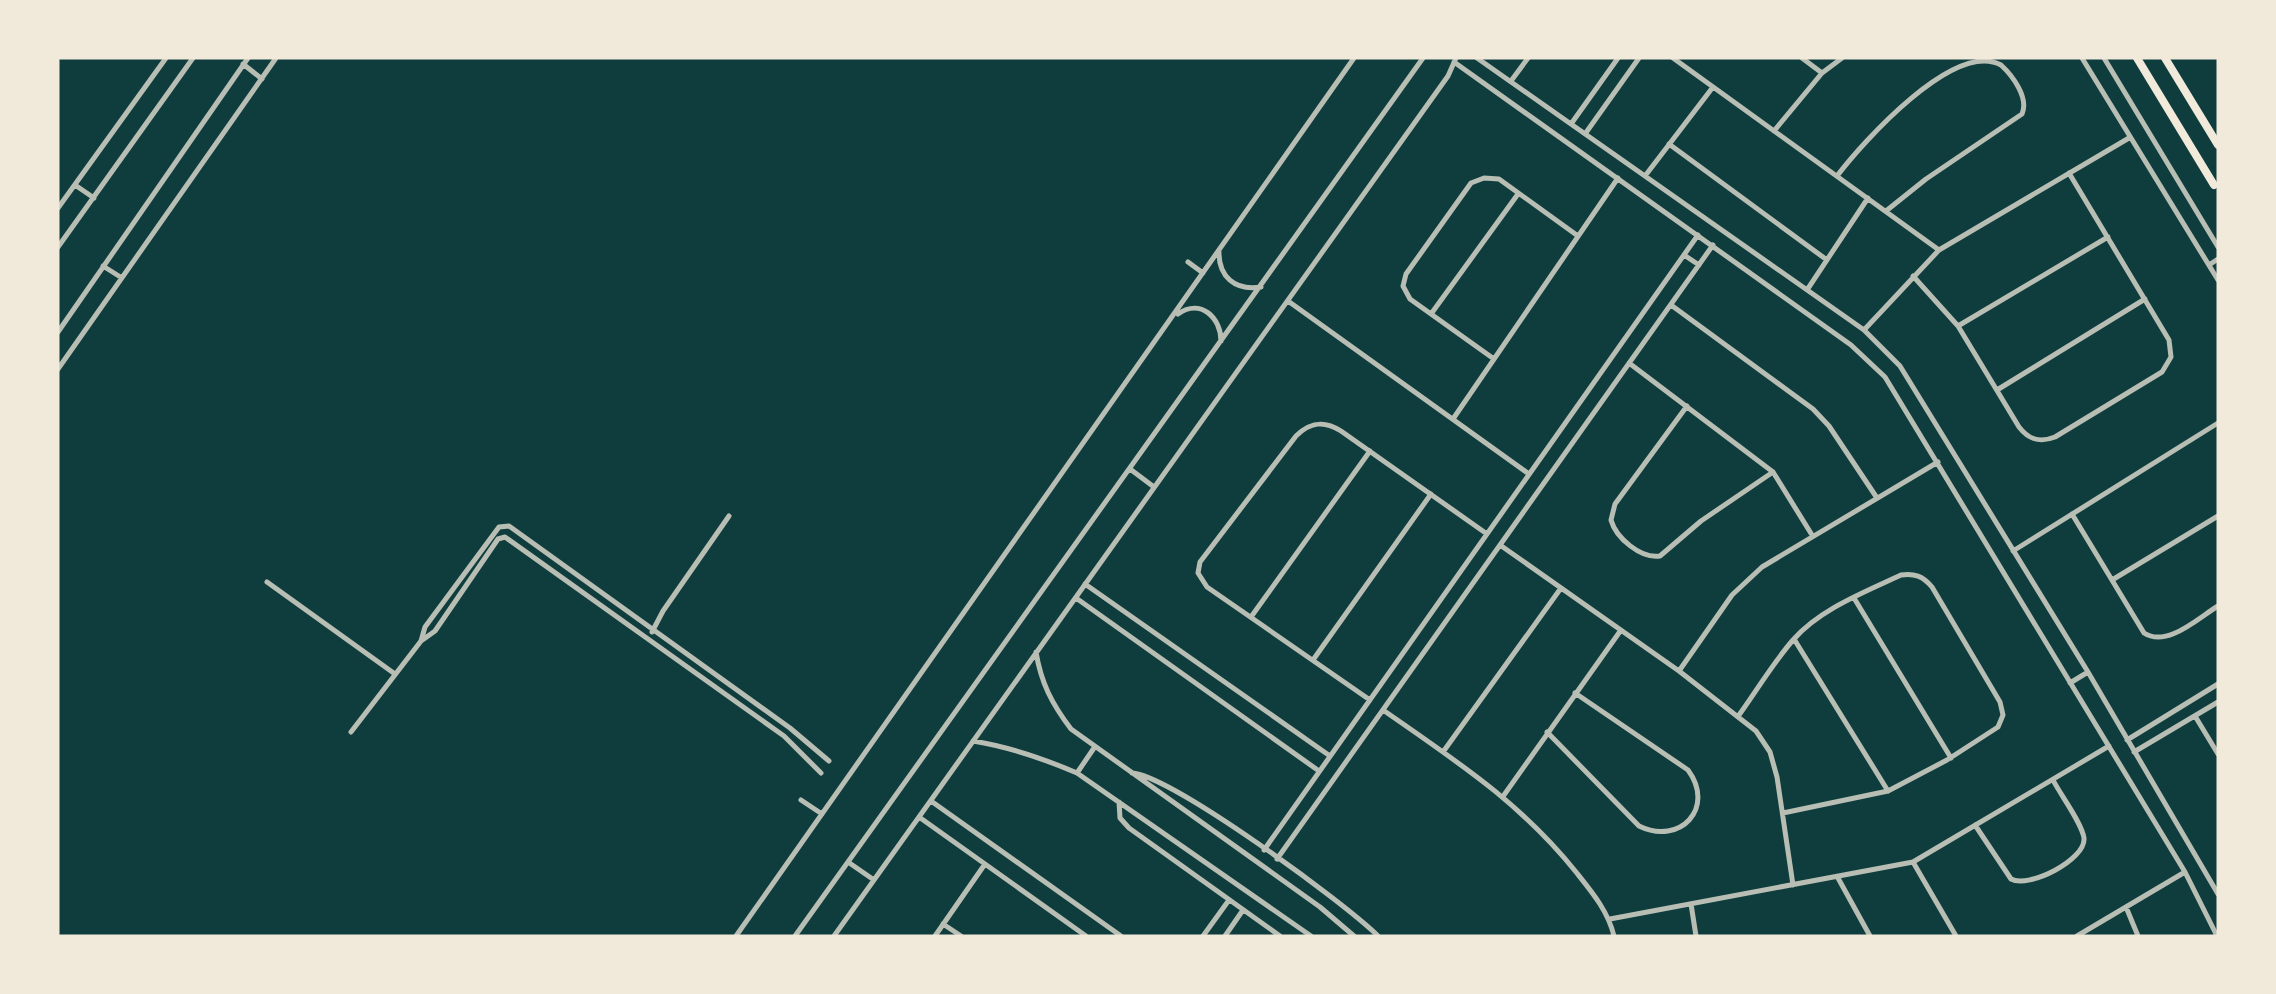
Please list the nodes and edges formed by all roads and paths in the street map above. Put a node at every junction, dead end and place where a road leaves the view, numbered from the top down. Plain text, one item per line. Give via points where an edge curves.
1 (166, 58) edge
2 (193, 58) edge
3 (248, 58) edge
4 (276, 58) edge
5 (1354, 58) edge
6 (1423, 58) edge
7 (1478, 58) edge
8 (1528, 58) edge
9 (1618, 58) edge
10 (1639, 58) edge
11 (1672, 58) edge
12 (1802, 58) edge
13 (1842, 58) edge
14 (2082, 58) edge
15 (2104, 58) edge
16 (2137, 58) edge
17 (2165, 58) edge
18 (1455, 60) edge
19 (243, 64) junction
20 (1498, 72) junction
21 (1822, 73) junction
22 (262, 79) junction
23 (1511, 81) junction
24 (1488, 86) junction
25 (1713, 87) junction
26 (1571, 124) junction
27 (1774, 131) junction
28 (1586, 134) junction
29 (2129, 138) junction
30 (1669, 144) junction
31 (2218, 145) edge
32 (2069, 173) junction
33 (1645, 176) junction
34 (1837, 176) junction
35 (1618, 178) junction
36 (75, 185) junction
37 (2214, 185) dead end
38 (1518, 194) junction
39 (94, 198) junction
40 (1868, 198) junction
41 (58, 208) edge
42 (1886, 211) junction
43 (1698, 234) junction
44 (1578, 236) junction
45 (2108, 237) junction
46 (1713, 245) junction
47 (58, 247) edge
48 (2218, 247) edge
49 (1219, 250) junction
50 (1939, 250) junction
51 (1684, 255) junction
52 (1762, 258) junction
53 (2218, 259) edge
54 (1827, 260) junction
55 (1188, 262) dead end
56 (1699, 265) junction
57 (2209, 265) junction
58 (103, 266) junction
59 (1203, 273) junction
60 (1752, 273) junction
61 (1913, 276) junction
62 (122, 278) junction
63 (2218, 280) edge
64 (1261, 287) junction
65 (1807, 290) junction
66 (2145, 299) junction
67 (1288, 301) junction
68 (1671, 304) junction
69 (1432, 314) junction
70 (1174, 316) junction
71 (1958, 326) junction
72 (1864, 330) junction
73 (58, 332) edge
74 (1221, 341) junction
75 (1494, 359) junction
76 (1629, 363) junction
77 (58, 369) edge
78 (1997, 390) junction
79 (1687, 405) junction
80 (1452, 419) junction
81 (2218, 423) edge
82 (1370, 452) junction
83 (1937, 461) junction
84 (1130, 469) junction
85 (1773, 472) junction
86 (1529, 474) junction
87 (1154, 488) junction
88 (1431, 494) junction
89 (1877, 498) junction
90 (2072, 514) junction
91 (729, 516) dead end
92 (2218, 516) edge
93 (1487, 534) junction
94 (1812, 535) junction
95 (1500, 545) junction
96 (2013, 551) junction
97 (464, 573) junction
98 (472, 578) junction
99 (2112, 580) junction
100 (267, 582) dead end
101 (1085, 584) junction
102 (1561, 588) junction
103 (1076, 597) junction
104 (1854, 598) junction
105 (2218, 606) edge
106 (1433, 610) junction
107 (1251, 617) junction
108 (1447, 620) junction
109 (653, 629) junction
110 (1620, 630) junction
111 (648, 637) junction
112 (1794, 639) junction
113 (421, 641) junction
114 (1036, 652) junction
115 (1313, 660) junction
116 (1679, 671) junction
117 (2088, 672) junction
118 (394, 674) junction
119 (2070, 682) junction
120 (2218, 684) edge
121 (1575, 693) junction
122 (1370, 700) junction
123 (2218, 702) edge
124 (1383, 710) junction
125 (1739, 715) junction
126 (2195, 716) junction
127 (351, 732) dead end
128 (1547, 732) junction
129 (2127, 740) junction
130 (973, 741) junction
131 (2109, 746) junction
132 (1094, 748) junction
133 (1443, 752) junction
134 (2134, 752) junction
135 (2218, 754) edge
136 (1330, 756) junction
137 (1951, 758) junction
138 (829, 761) dead end
139 (1319, 771) junction
140 (821, 772) dead end
141 (1077, 773) junction
142 (1129, 773) junction
143 (2053, 780) junction
144 (1888, 790) junction
145 (1504, 796) junction
146 (801, 800) dead end
147 (931, 801) junction
148 (1119, 802) junction
149 (1783, 813) junction
150 (822, 814) junction
151 (919, 817) junction
152 (1282, 825) junction
153 (1975, 825) junction
154 (1295, 834) junction
155 (1264, 850) junction
156 (1277, 859) junction
157 (848, 862) junction
158 (1913, 862) junction
159 (985, 864) junction
160 (2185, 872) junction
161 (1838, 878) junction
162 (874, 880) junction
163 (1793, 885) junction
164 (2218, 894) edge
165 (1329, 895) junction
166 (1229, 900) junction
167 (1691, 904) junction
168 (1320, 907) junction
169 (2126, 907) junction
170 (1243, 910) junction
171 (1610, 919) junction
172 (1213, 922) junction
173 (943, 924) junction
174 (1226, 934) edge
175 (736, 936) edge
176 (795, 936) edge
177 (834, 936) edge
178 (935, 936) edge
179 (961, 936) edge
180 (1086, 936) edge
181 (1121, 936) edge
182 (1203, 936) edge
183 (1280, 936) edge
184 (1309, 936) edge
185 (1354, 936) edge
186 (1378, 936) edge
187 (1614, 936) edge
188 (1696, 936) edge
189 (1870, 936) edge
190 (1956, 936) edge
191 (2077, 936) edge
192 (2138, 936) edge
193 (2217, 936) edge

1 - 36 street
2 - 39 street
3 - 19 street
4 - 22 street
5 - 49 street
6 - 64 street
7 - 20 street
8 - 23 street
9 - 26 street
10 - 28 street
11 - 25 street
12 - 21 street
13 - 21 street
14 - 29 street
15 - 48 street
16 - 37 main road
17 - 31 main road
18 - 24 street
18 - 67 street
19 - 22 street
19 - 58 street
20 - 23 street
20 - 24 street
21 - 27 street
22 - 62 street
23 - 26 street
24 - 35 street
25 - 27 street
25 - 30 street
26 - 28 street
27 - 34 street
28 - 33 street
29 - 32 street
29 - 57 street
30 - 33 street
30 - 54 street
32 - 45 street
32 - 50 street
33 - 52 street
34 - 40 street
34 - 42 street via 1860,146 1915,95 1981,59 2001,65 2022,95 2022,114
35 - 43 street
35 - 44 street
36 - 39 street
36 - 41 street
38 - 44 street
38 - 69 street
38 - 69 street via 1499,179 1471,183 1412,264 1403,280 1406,293
39 - 47 street
40 - 42 street
40 - 54 street
42 - 50 street
43 - 46 street
43 - 51 street
44 - 75 street
45 - 66 street
45 - 71 street
46 - 56 street
46 - 60 street
49 - 59 street
49 - 64 street via 1222,272 1229,281 1250,289
50 - 61 street
51 - 56 street
51 - 86 street
52 - 60 street
52 - 65 street
53 - 57 street
54 - 65 street
55 - 59 street
56 - 68 street
57 - 63 street
58 - 62 street
58 - 73 street
59 - 70 street
60 - 83 street via 1869,360 1898,396
61 - 71 street
61 - 72 street
62 - 77 street
64 - 74 street
65 - 72 street
66 - 78 street
66 - 78 street via 2172,348 2162,372 2039,441 2024,434
67 - 80 street
67 - 87 street
68 - 76 street
68 - 89 street via 1813,409
69 - 75 street
70 - 74 street via 1184,309 1207,311 1216,319
70 - 150 street
71 - 78 street
72 - 96 street via 1914,386
74 - 84 street
75 - 80 street
76 - 79 street
76 - 95 street
79 - 85 street
79 - 85 street via 1615,504 1611,520 1618,535 1645,555 1660,556 1702,520
80 - 86 street
81 - 90 street
82 - 88 street
82 - 107 street
82 - 107 street via 1332,425 1303,429 1200,562 1198,573 1203,583
83 - 89 street
83 - 119 street
84 - 87 street
84 - 157 street
85 - 94 street
86 - 93 street
87 - 101 street
88 - 93 street
88 - 115 street
89 - 94 street
90 - 96 street
90 - 99 street
91 - 109 street
92 - 99 street
93 - 106 street
94 - 116 street via 1745,580
95 - 102 street
95 - 108 street
96 - 117 street
97 - 98 street
97 - 109 street via 499,527 509,526
97 - 113 street via 425,627
98 - 111 street via 498,539 505,537
98 - 113 street via 435,631
99 - 105 street via 2151,638 2168,637
100 - 118 street
101 - 103 street
101 - 136 street
102 - 110 street
102 - 133 street
103 - 114 street
103 - 139 street
104 - 112 street
104 - 137 street
104 - 137 street via 1901,575 1918,575 1932,587 2003,708 1998,727
106 - 108 street
106 - 122 street
107 - 115 street
108 - 124 street
109 - 111 street
109 - 138 street
110 - 116 street
110 - 121 street
111 - 140 street via 784,736
112 - 125 street
112 - 144 street
113 - 118 street
114 - 130 street
114 - 132 street via 1052,705
115 - 122 street
116 - 125 street
117 - 119 street
117 - 129 street
118 - 127 street
119 - 131 street
120 - 129 street
121 - 128 street
121 - 128 street via 1688,771 1698,788 1694,813 1687,823 1664,833 1639,826
122 - 136 street
123 - 126 street
124 - 133 street
124 - 154 street
125 - 149 street via 1770,752
126 - 134 street
126 - 135 street
128 - 145 street
129 - 134 street
130 - 141 street via 1043,758
130 - 147 street
131 - 143 street
131 - 160 street
132 - 141 street
132 - 142 street
133 - 145 street
134 - 164 street
136 - 139 street
137 - 144 street
139 - 152 street
141 - 148 street
142 - 155 street via 1160,780
142 - 168 street
143 - 153 street
143 - 153 street via 2083,834 2077,856 2029,883 2016,882
144 - 149 street
145 - 171 street via 1545,833
146 - 150 street
147 - 151 street
147 - 181 street
148 - 166 street via 1120,818 1129,828
148 - 184 street
149 - 163 street
150 - 175 street
151 - 159 street
151 - 162 street
152 - 154 street
152 - 155 street
153 - 158 street
154 - 156 street
155 - 156 street
156 - 165 street
157 - 162 street
157 - 176 street
158 - 161 street
158 - 190 street
159 - 173 street
159 - 180 street
160 - 169 street
160 - 193 street
161 - 163 street
161 - 189 street
162 - 177 street
163 - 167 street
165 - 168 street
165 - 186 street
166 - 170 street
166 - 172 street
167 - 171 street
167 - 188 street
168 - 185 street
169 - 191 street
169 - 192 street
170 - 174 street
170 - 183 street
171 - 187 street
172 - 174 street
172 - 182 street
173 - 178 street
173 - 179 street

